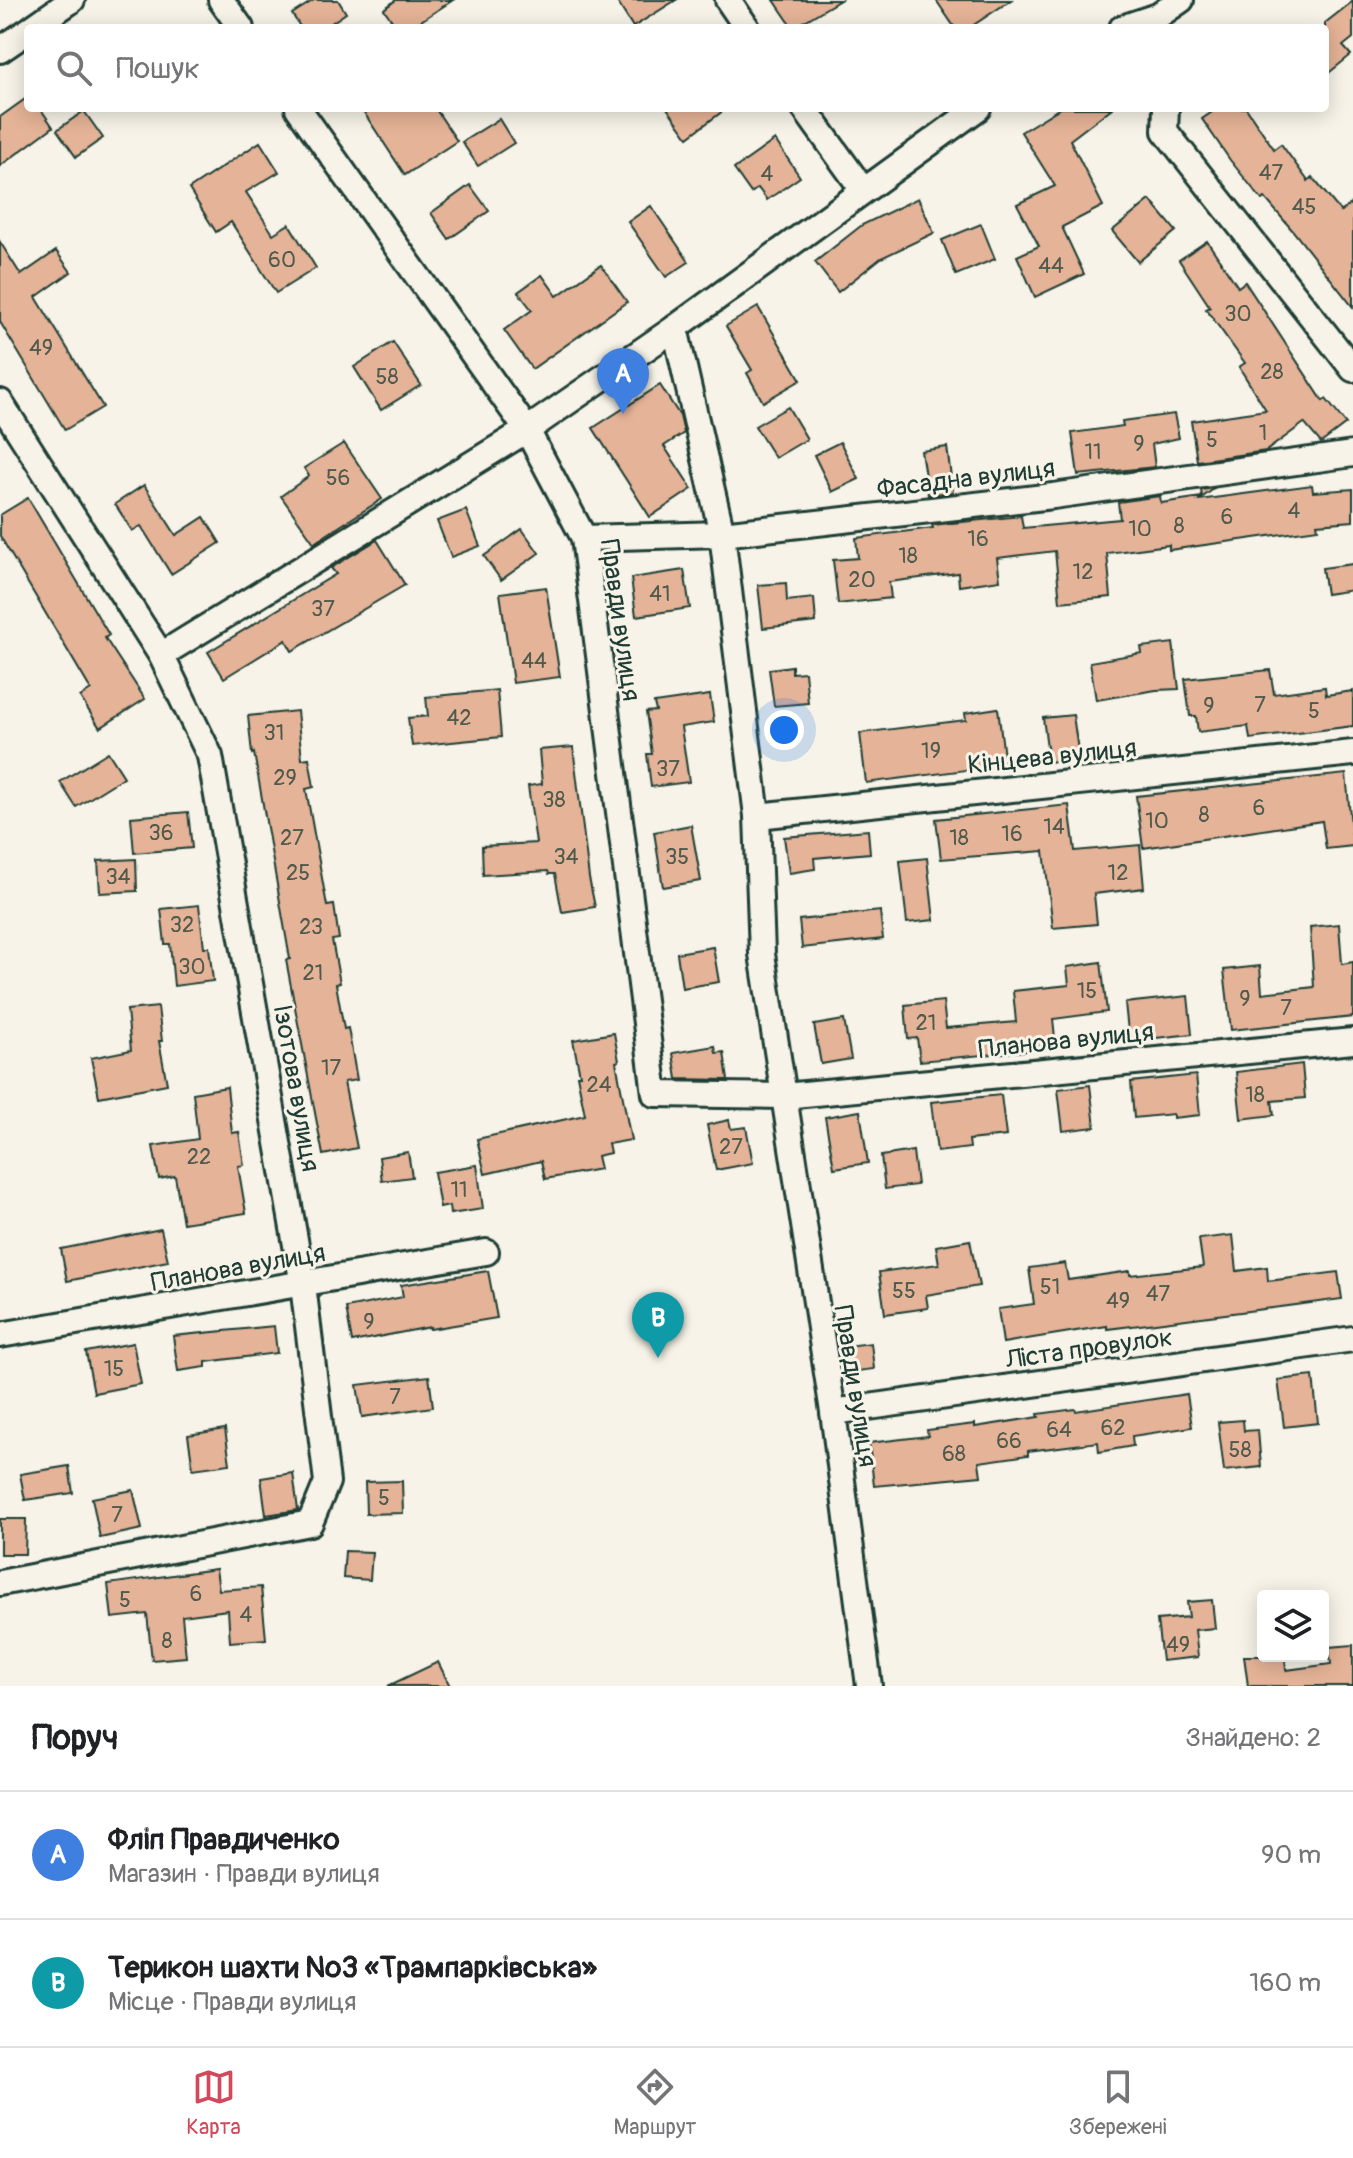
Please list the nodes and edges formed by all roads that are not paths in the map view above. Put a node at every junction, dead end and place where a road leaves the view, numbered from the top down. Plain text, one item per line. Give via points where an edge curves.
1 (72, 0) edge
2 (221, 0) edge
3 (728, 0) edge
4 (1181, 0) edge
5 (1187, 0) edge
6 (37, 24) edge
7 (238, 24) edge
8 (744, 24) edge
9 (1134, 24) edge
10 (1178, 24) edge
11 (24, 33) edge
12 (0, 50) edge
13 (301, 112) edge
14 (807, 112) edge
15 (972, 112) edge
16 (1166, 112) edge
17 (863, 190) junction
18 (675, 328) junction
19 (1353, 369) edge
20 (0, 402) edge
21 (527, 430) junction
22 (1353, 454) edge
23 (722, 534) junction
24 (584, 538) junction
25 (161, 655) junction
26 (1353, 753) edge
27 (757, 816) junction
28 (1353, 1041) edge
29 (784, 1096) junction
30 (486, 1252) dead end
31 (303, 1285) junction
32 (0, 1335) edge
33 (1353, 1339) edge
34 (833, 1412) junction
35 (0, 1583) edge
36 (869, 1686) edge

1 - 6 street
2 - 7 street
3 - 8 street
4 - 9 street
5 - 10 street
11 - 12 street
13 - 21 street, Правди вулиця
14 - 17 street
15 - 17 street
16 - 19 street via 1165,131
17 - 18 street
18 - 21 street
18 - 23 street, Правди вулиця
20 - 25 street, Ізотова вулиця
21 - 24 street, Правди вулиця
21 - 25 street
22 - 23 street, Фасадна вулиця
23 - 24 street, Фасадна вулиця
23 - 27 street, Правди вулиця
24 - 29 street, Правди вулиця via 655,1094
25 - 31 street, Ізотова вулиця via 210,756
26 - 27 street, Кінцева вулиця
27 - 29 street, Правди вулиця via 762,954
28 - 29 street, Планова вулиця
29 - 34 street, Правди вулиця
30 - 31 street, Планова вулиця
31 - 32 street, Планова вулиця
31 - 35 street, Ізотова вулиця via 327,1482 310,1523
33 - 34 street, Ліста провулок
34 - 36 street, Правди вулиця

